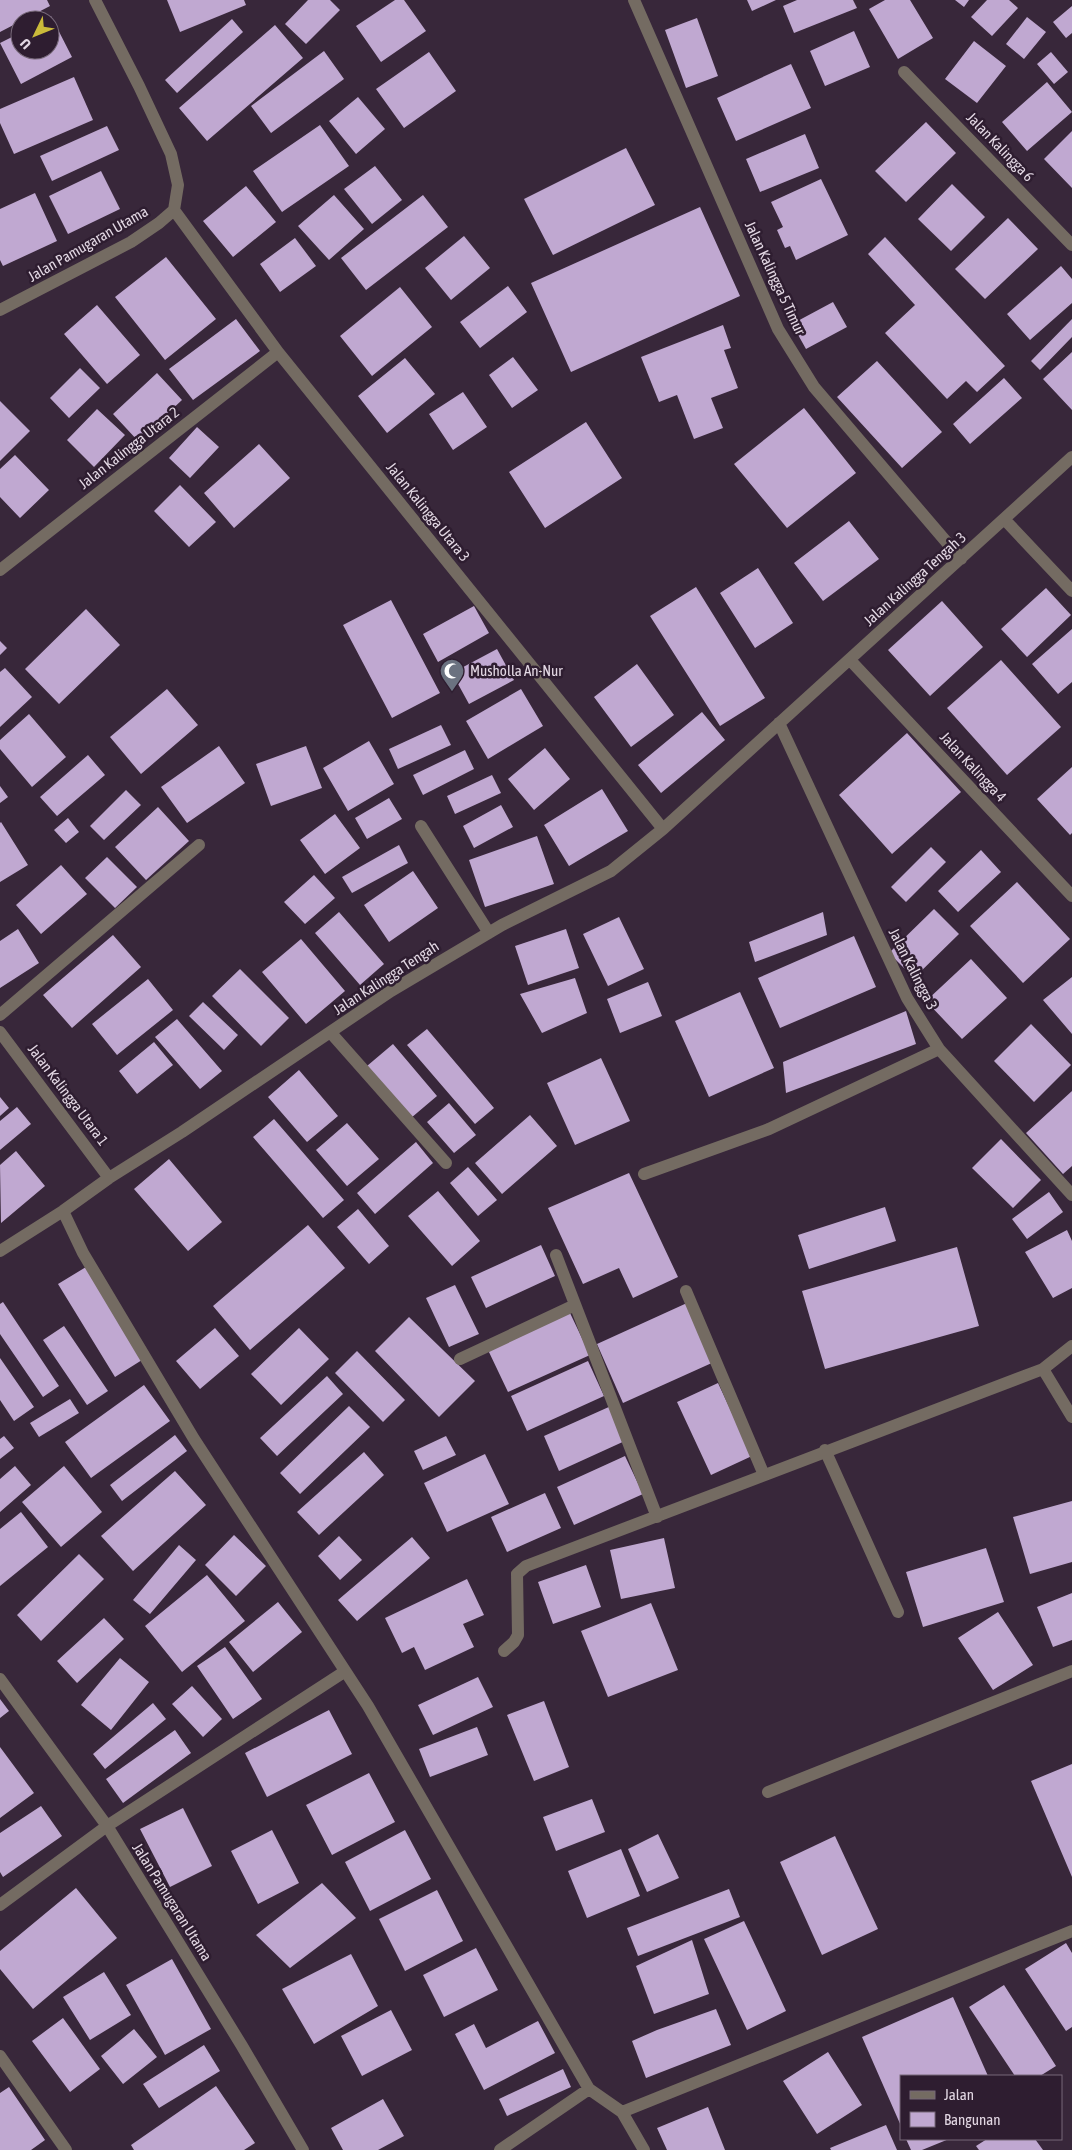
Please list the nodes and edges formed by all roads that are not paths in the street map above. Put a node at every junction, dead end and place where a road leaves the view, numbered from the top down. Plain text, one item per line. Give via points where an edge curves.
1 (96, 0) edge
2 (634, 0) edge
3 (904, 72) dead end
4 (174, 210) junction
5 (1072, 245) edge
6 (0, 310) edge
7 (278, 352) junction
8 (1072, 457) edge
9 (1005, 520) junction
10 (961, 559) junction
11 (0, 570) edge
12 (1072, 591) edge
13 (850, 660) junction
14 (779, 723) junction
15 (422, 826) dead end
16 (663, 829) junction
17 (198, 845) dead end
18 (1072, 896) edge
19 (489, 933) junction
20 (0, 1015) edge
21 (0, 1032) edge
22 (331, 1033) junction
23 (939, 1049) junction
24 (446, 1163) dead end
25 (644, 1174) dead end
26 (109, 1178) junction
27 (1072, 1195) edge
28 (63, 1211) junction
29 (0, 1250) edge
30 (556, 1255) dead end
31 (686, 1291) dead end
32 (575, 1305) junction
33 (1072, 1346) edge
34 (460, 1359) dead end
35 (1043, 1369) junction
36 (1072, 1417) edge
37 (825, 1450) junction
38 (764, 1475) junction
39 (657, 1517) junction
40 (898, 1612) dead end
41 (504, 1651) dead end
42 (1072, 1671) edge
43 (344, 1672) junction
44 (0, 1679) edge
45 (768, 1792) dead end
46 (107, 1826) junction
47 (0, 1905) edge
48 (1072, 1931) edge
49 (0, 2056) edge
50 (588, 2089) junction
51 (622, 2112) junction
52 (66, 2150) edge
53 (303, 2150) edge
54 (500, 2150) edge
55 (644, 2150) edge

1 - 4 street via 171,154 178,185
2 - 10 street, Jalan Kalingga 5 Timur via 778,330 814,387
3 - 5 street, Jalan Kalingga 6
4 - 6 street, Jalan Pamugaran Utama via 130,242
4 - 7 street, Jalan Kalingga Utara 3
7 - 11 street, Jalan Kalingga Utara 2
7 - 16 street, Jalan Kalingga Utara 3
8 - 9 street, Jalan Kalingga Tengah 3
9 - 10 street, Jalan Kalingga Tengah 3
9 - 12 street
10 - 13 street, Jalan Kalingga Tengah 3
13 - 14 street, Jalan Kalingga Tengah 3
13 - 18 street, Jalan Kalingga 4
14 - 16 street, Jalan Kalingga Tengah
14 - 23 street, Jalan Kalingga 3 via 907,998
15 - 19 street
16 - 19 street, Jalan Kalingga Tengah via 611,870
17 - 20 street
19 - 22 street, Jalan Kalingga Tengah via 391,991
21 - 26 street, Jalan Kalingga Utara 1
22 - 24 street
22 - 26 street, Jalan Kalingga Tengah
23 - 25 street via 768,1129
23 - 27 street, Jalan Kalingga 3
26 - 28 street, Jalan Kalingga Tengah
28 - 29 street, Jalan Kalingga Tengah
28 - 43 street via 82,1253 194,1439
30 - 32 street
31 - 38 street
32 - 34 street
32 - 39 street
33 - 35 street
35 - 36 street
35 - 37 street
37 - 38 street
37 - 40 street
38 - 39 street
39 - 41 street via 520,1569 517,1574 518,1634
42 - 45 street
43 - 46 street
43 - 50 street via 373,1715
44 - 46 street, Jalan Pamugaran Utama
46 - 47 street
46 - 53 street, Jalan Pamugaran Utama
48 - 51 street
49 - 52 street
50 - 51 street
50 - 54 street
51 - 55 street

